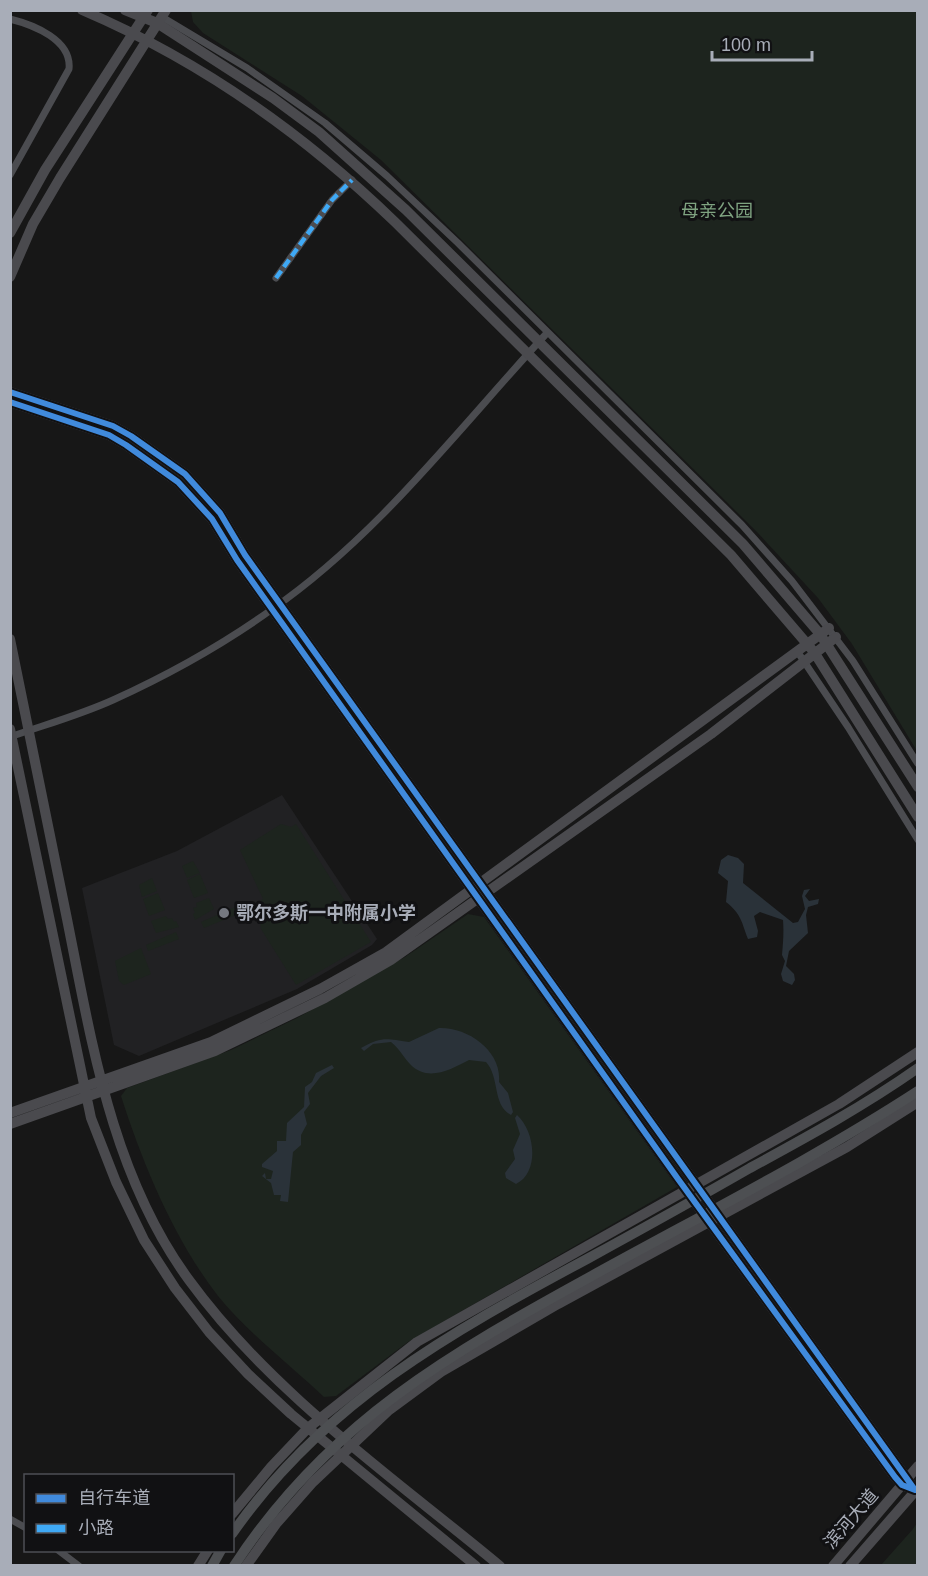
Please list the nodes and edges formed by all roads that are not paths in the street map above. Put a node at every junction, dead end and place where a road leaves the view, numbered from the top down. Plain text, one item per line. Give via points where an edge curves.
1 (82, 10) edge
2 (125, 10) edge
3 (146, 14) edge
4 (162, 17) edge
5 (10, 19) edge
6 (134, 34) junction
7 (147, 41) junction
8 (10, 175) edge
9 (351, 180) junction
10 (10, 233) edge
11 (10, 277) edge
12 (276, 278) dead end
13 (543, 337) junction
14 (528, 354) junction
15 (10, 392) edge
16 (10, 402) edge
17 (276, 606) junction
18 (828, 635) junction
19 (10, 639) edge
20 (810, 648) junction
21 (800, 656) junction
22 (29, 731) junction
23 (11, 734) edge
24 (918, 764) edge
25 (918, 787) edge
26 (918, 817) edge
27 (918, 840) edge
28 (481, 892) junction
29 (918, 1052) edge
30 (918, 1068) edge
31 (102, 1086) junction
32 (918, 1091) edge
33 (85, 1092) junction
34 (918, 1102) edge
35 (10, 1113) edge
36 (10, 1124) edge
37 (690, 1186) junction
38 (698, 1198) junction
39 (712, 1215) junction
40 (325, 1421) junction
41 (313, 1431) junction
42 (348, 1440) junction
43 (337, 1451) junction
44 (918, 1466) edge
45 (905, 1481) junction
46 (916, 1489) edge
47 (234, 1512) edge
48 (10, 1519) edge
49 (24, 1527) edge
50 (234, 1531) edge
51 (59, 1552) edge
52 (207, 1552) edge
53 (220, 1552) edge
54 (79, 1566) edge
55 (198, 1566) edge
56 (212, 1566) edge
57 (234, 1566) edge
58 (246, 1566) edge
59 (476, 1566) edge
60 (501, 1566) edge
61 (833, 1566) edge
62 (850, 1566) edge

1 - 6 street
2 - 3 street
3 - 4 street
3 - 6 street
4 - 7 street
4 - 13 street via 319,132
5 - 8 street via 39,29 60,43 70,61
6 - 7 street
6 - 10 street via 45,170
7 - 9 street via 263,111
7 - 11 street via 33,224
9 - 12 street
9 - 14 street
13 - 14 street
13 - 18 street
14 - 17 street via 381,515
14 - 20 street via 731,555
15 - 17 street via 113,426 185,474 220,513
16 - 17 street via 109,435 178,482 212,519 237,560
17 - 22 street via 166,675 111,701
17 - 28 street
18 - 20 street
18 - 24 street
18 - 25 street
19 - 22 street
20 - 21 street
20 - 26 street
21 - 27 street
21 - 28 street
22 - 23 street
22 - 31 street
23 - 33 street
28 - 31 street via 391,960 325,998 215,1051
28 - 37 street
29 - 37 street via 839,1104
30 - 38 main road via 836,1120
31 - 33 street
31 - 40 street via 131,1175 188,1278 260,1363
32 - 39 main road
33 - 35 street
33 - 36 street
33 - 41 street via 116,1182 144,1240 175,1288 208,1332 248,1374
34 - 39 street via 847,1147
37 - 38 street
37 - 40 street via 417,1342
38 - 39 street
38 - 40 main road via 459,1329
39 - 42 main road via 438,1363 401,1389
39 - 45 street
40 - 41 main road
40 - 42 street
41 - 43 street
41 - 47 street via 271,1467
41 - 50 main road
42 - 43 main road
42 - 60 street
43 - 57 main road via 264,1521
43 - 58 street
43 - 59 street
44 - 45 street, 滨河大道
45 - 46 street
45 - 61 street, 滨河大道
46 - 62 street, 滨河大道
48 - 49 street
51 - 54 street
52 - 55 street
53 - 56 main road

